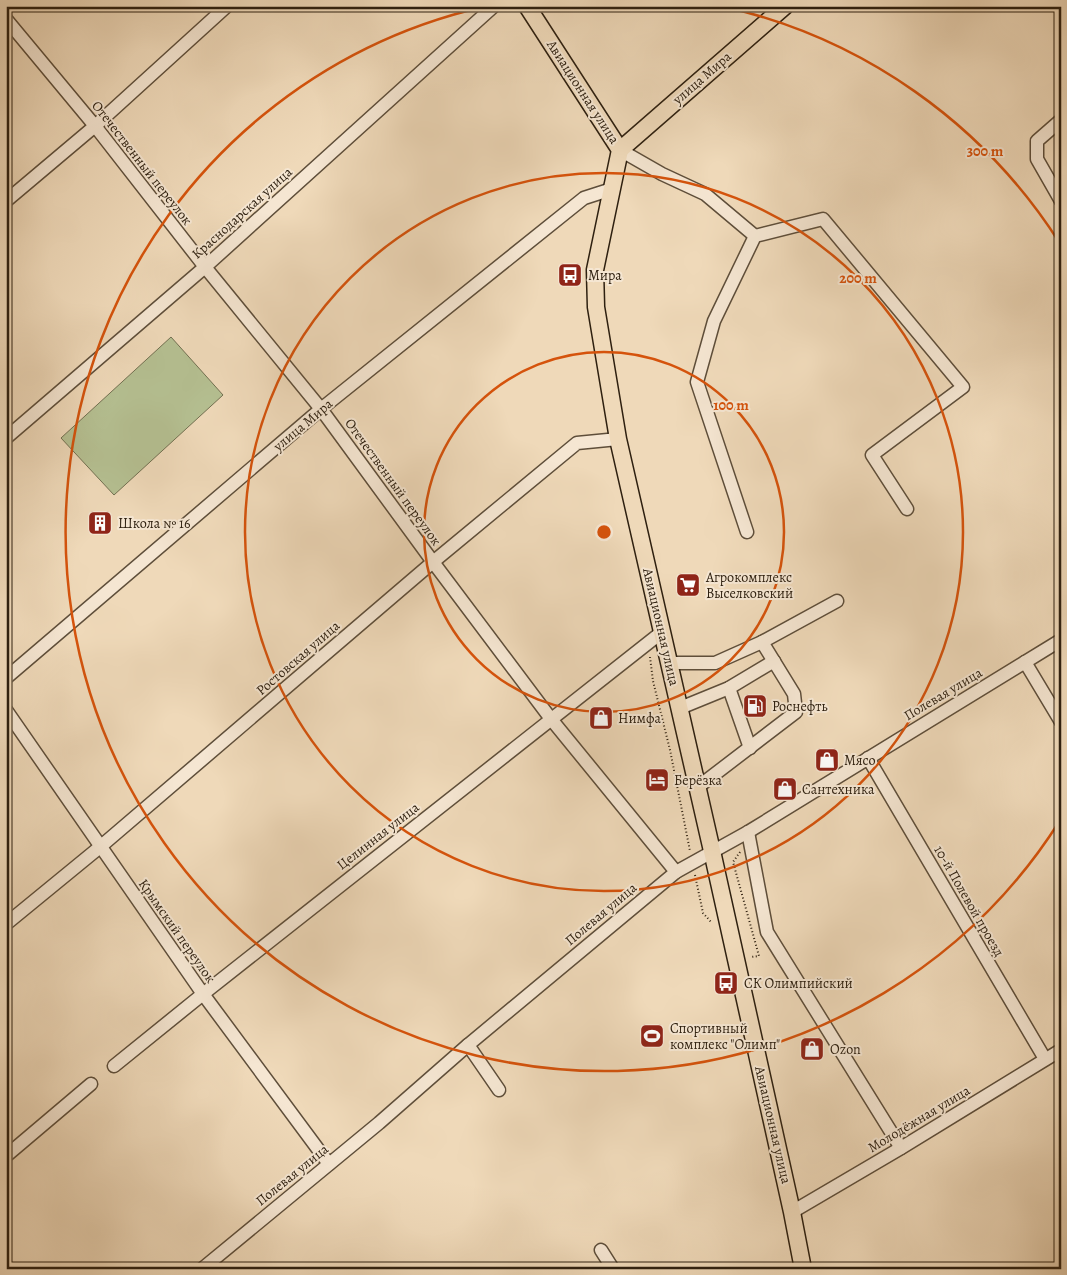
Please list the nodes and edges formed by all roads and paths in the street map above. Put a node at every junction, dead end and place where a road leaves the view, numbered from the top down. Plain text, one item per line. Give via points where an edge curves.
1 (228, 6) edge
2 (494, 6) edge
3 (527, 6) edge
4 (785, 6) edge
5 (6, 19) edge
6 (1061, 120) edge
7 (95, 126) junction
8 (620, 150) junction
9 (612, 189) junction
10 (6, 201) edge
11 (1061, 201) edge
12 (755, 236) junction
13 (205, 267) junction
14 (321, 409) junction
15 (6, 438) edge
16 (618, 438) junction
17 (907, 509) dead end
18 (747, 532) dead end
19 (433, 562) junction
20 (837, 602) dead end
21 (662, 632) junction
22 (1061, 640) edge
23 (649, 642) junction
24 (762, 642) junction
25 (774, 661) junction
26 (1025, 662) junction
27 (670, 663) junction
28 (6, 678) edge
29 (728, 688) junction
30 (680, 708) junction
31 (6, 710) edge
32 (551, 719) junction
33 (1061, 722) edge
34 (750, 748) junction
35 (868, 758) junction
36 (698, 787) junction
37 (749, 836) junction
38 (100, 847) junction
39 (712, 851) junction
40 (692, 863) junction
41 (676, 872) junction
42 (6, 924) edge
43 (716, 927) dead end
44 (736, 960) junction
45 (203, 994) junction
46 (468, 1045) junction
47 (1061, 1050) edge
48 (1045, 1060) junction
49 (114, 1066) dead end
50 (91, 1084) dead end
51 (499, 1090) dead end
52 (902, 1148) junction
53 (6, 1156) edge
54 (329, 1164) junction
55 (792, 1212) junction
56 (601, 1250) dead end
57 (202, 1269) edge
58 (613, 1269) edge
59 (803, 1269) edge

1 - 7 street
2 - 13 street, Краснодарская улица
3 - 8 main road, Авиационная улица
4 - 8 main road, улица Мира
5 - 7 street, Отечественный переулок
6 - 11 street via 1037,140 1037,159
7 - 10 street
7 - 13 street, Отечественный переулок
8 - 9 main road, Авиационная улица
8 - 12 street via 705,194
9 - 14 street, улица Мира via 584,198
9 - 16 main road, Авиационная улица via 595,270 596,308
12 - 17 street via 823,219 963,387 872,455
12 - 18 street via 714,321 697,382
13 - 14 street, Отечественный переулок
13 - 15 street, Краснодарская улица
14 - 19 street, Отечественный переулок
14 - 28 street, улица Мира
16 - 19 street, Ростовская улица via 577,443
16 - 21 main road, Авиационная улица
19 - 32 street, Отечественный переулок
19 - 38 street, Ростовская улица
20 - 24 street
21 - 23 street, Целинная улица
21 - 27 main road, Авиационная улица
22 - 26 street, Полевая улица
23 - 32 street, Целинная улица
23 - 40 path via 653,681
24 - 25 street
24 - 27 street via 715,663
25 - 29 street
25 - 34 street via 794,694 796,712
26 - 33 street
26 - 35 street, Полевая улица
27 - 30 main road, Авиационная улица
29 - 30 street
29 - 34 street
30 - 36 main road, Авиационная улица
31 - 38 street, Крымский переулок
32 - 41 street, Отечественный переулок
32 - 45 street, Целинная улица
34 - 36 street
35 - 37 street, Полевая улица
35 - 48 street, 10-й Полевой проезд
36 - 39 main road, Авиационная улица
37 - 39 street, Полевая улица
37 - 44 path via 733,862 759,956
37 - 52 street via 767,932
38 - 42 street, Ростовская улица
38 - 45 street, Крымский переулок
39 - 40 street, Полевая улица
39 - 44 main road, Авиационная улица
40 - 41 street, Полевая улица
40 - 43 path via 703,913
41 - 46 street, Полевая улица
44 - 55 main road, Авиационная улица
45 - 49 street, Целинная улица
45 - 54 street, Крымский переулок
46 - 51 street
46 - 54 street, Полевая улица
47 - 48 street, Молодёжная улица
48 - 52 street, Молодёжная улица
50 - 53 street
52 - 55 street, Молодёжная улица
54 - 57 street, Полевая улица
55 - 59 main road, Авиационная улица
56 - 58 street

